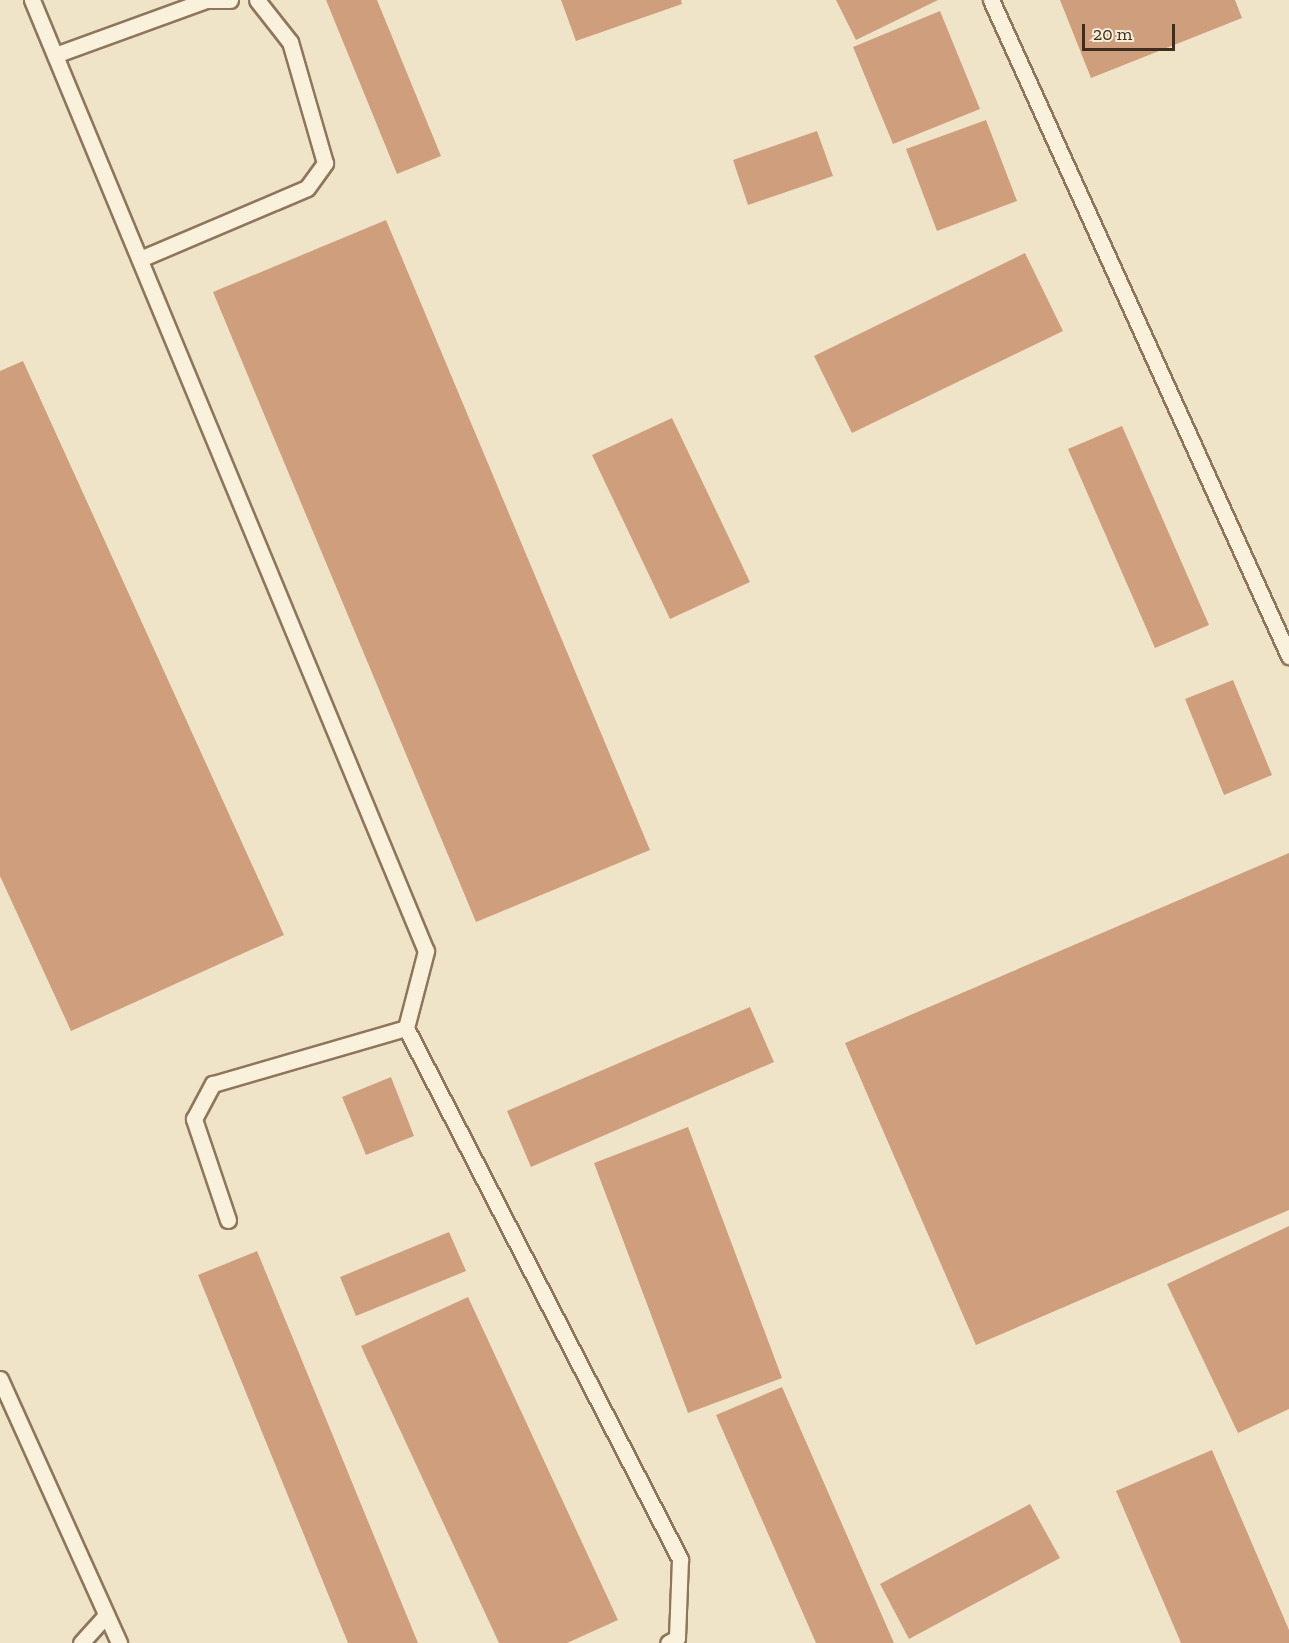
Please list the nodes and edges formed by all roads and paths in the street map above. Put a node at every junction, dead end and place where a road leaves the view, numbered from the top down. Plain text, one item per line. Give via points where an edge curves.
1 (32, 0) edge
2 (230, 0) edge
3 (257, 0) edge
4 (991, 0) edge
5 (55, 55) junction
6 (140, 259) junction
7 (1289, 656) edge
8 (406, 1028) junction
9 (228, 1220) dead end
10 (0, 1379) edge
11 (105, 1616) junction
12 (81, 1643) edge
13 (119, 1643) edge
14 (668, 1643) edge

1 - 5 lane
2 - 5 lane via 206,0
3 - 6 lane via 290,42 325,163 307,188
4 - 7 lane
5 - 6 lane
6 - 8 lane via 426,951
8 - 9 lane via 213,1084 194,1119
8 - 14 lane via 680,1559 677,1638
10 - 11 lane
11 - 12 lane
11 - 13 lane

